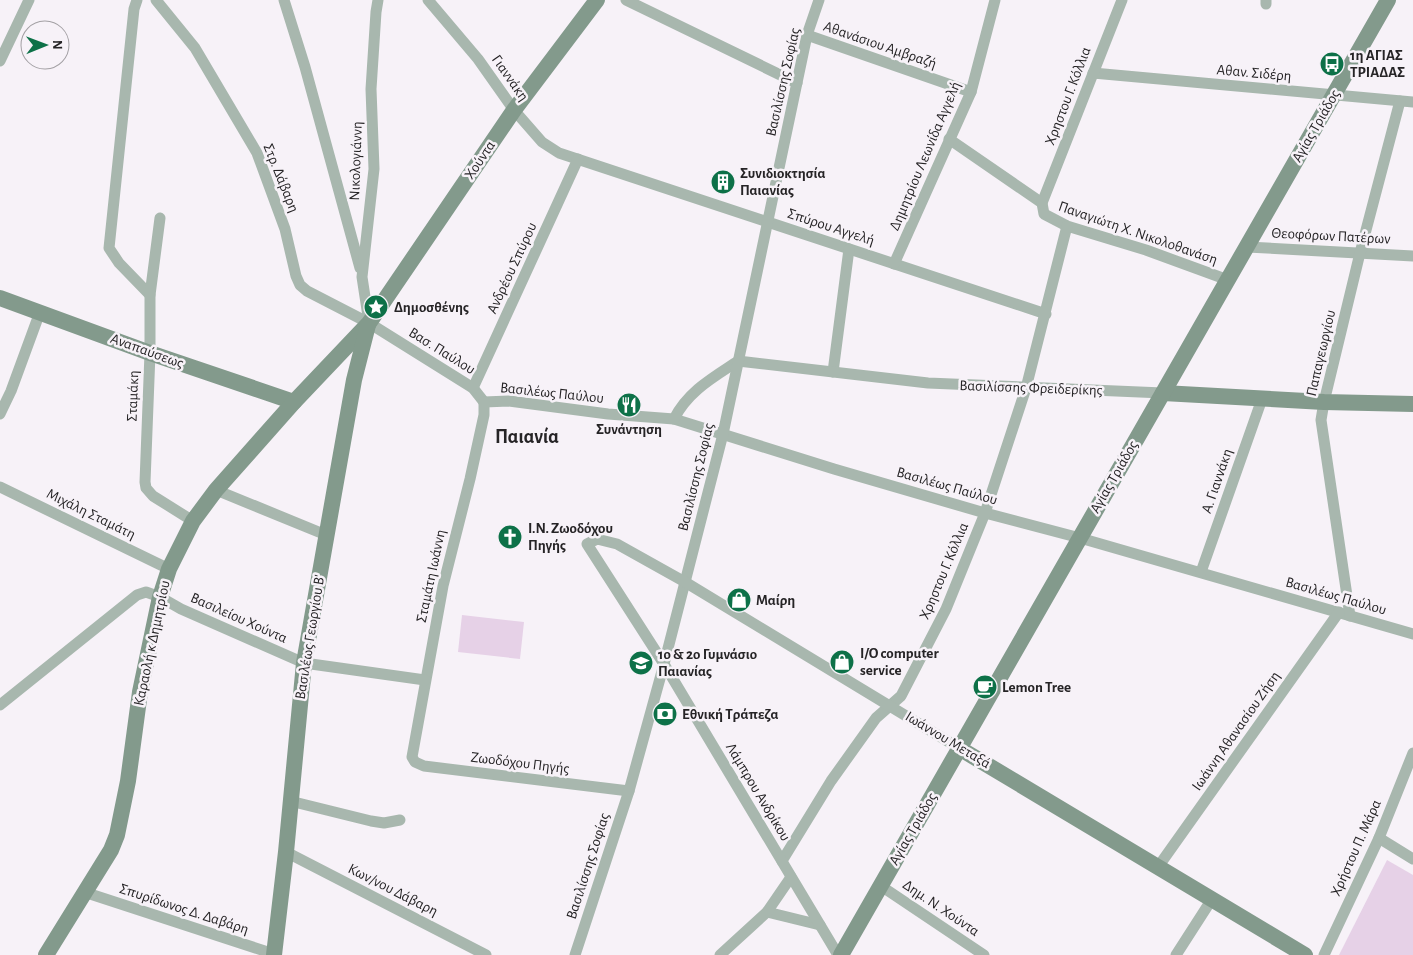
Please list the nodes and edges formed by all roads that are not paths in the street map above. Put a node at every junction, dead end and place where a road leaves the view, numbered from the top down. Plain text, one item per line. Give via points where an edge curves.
1 (29, 0) edge
2 (136, 0) edge
3 (156, 0) edge
4 (284, 0) edge
5 (378, 0) edge
6 (428, 0) edge
7 (598, 0) edge
8 (626, 0) edge
9 (819, 0) edge
10 (995, 0) edge
11 (1122, 0) edge
12 (1388, 0) edge
13 (807, 35) junction
14 (0, 62) edge
15 (1093, 73) junction
16 (797, 83) junction
17 (971, 92) junction
18 (1334, 94) junction
19 (1400, 101) junction
20 (1413, 102) edge
21 (514, 110) junction
22 (949, 139) junction
23 (578, 159) junction
24 (1042, 203) junction
25 (160, 218) dead end
26 (767, 222) junction
27 (1067, 226) junction
28 (1247, 247) junction
29 (849, 249) junction
30 (1360, 252) junction
31 (1413, 256) edge
32 (894, 264) junction
33 (362, 276) junction
34 (1228, 280) junction
35 (150, 295) junction
36 (0, 298) edge
37 (40, 312) junction
38 (1046, 314) junction
39 (369, 323) junction
40 (150, 353) junction
41 (738, 360) junction
42 (833, 372) junction
43 (473, 388) junction
44 (1026, 388) junction
45 (6, 389) edge
46 (1163, 393) junction
47 (1262, 399) junction
48 (294, 402) junction
49 (484, 402) junction
50 (1324, 402) junction
51 (1413, 404) edge
52 (0, 414) edge
53 (674, 419) junction
54 (723, 434) junction
55 (0, 487) edge
56 (216, 490) junction
57 (984, 513) junction
58 (193, 521) junction
59 (326, 535) junction
60 (1080, 538) junction
61 (587, 544) joint
62 (169, 569) junction
63 (1201, 572) junction
64 (685, 582) junction
65 (160, 597) junction
66 (1339, 612) junction
67 (1350, 616) junction
68 (1413, 634) edge
69 (304, 663) junction
70 (664, 664) junction
71 (426, 680) junction
72 (0, 705) edge
73 (890, 706) junction
74 (960, 748) junction
75 (1413, 753) edge
76 (412, 757) joint
77 (629, 791) junction
78 (290, 801) junction
79 (400, 820) dead end
80 (1378, 838) junction
81 (286, 852) junction
82 (1413, 859) edge
83 (782, 861) junction
84 (1158, 867) junction
85 (791, 877) junction
86 (881, 886) junction
87 (84, 892) junction
88 (1212, 899) junction
89 (767, 912) junction
90 (820, 925) junction
91 (274, 954) edge
92 (46, 955) edge
93 (486, 955) edge
94 (574, 955) edge
95 (720, 955) edge
96 (839, 955) edge
97 (984, 955) edge
98 (1176, 955) edge
99 (1305, 955) edge
100 (1324, 955) edge

1 - 14 street
2 - 35 street via 109,248
3 - 39 street, Στρ. Δάβαρη via 195,48 257,154 285,229 300,285
4 - 33 street
5 - 33 street, Νικολογιάννη via 371,89 374,169
6 - 21 street, Γιαννάκη via 478,59
7 - 21 street, Χούντα
8 - 16 street
9 - 13 street, Βασιλίσσης Σοφίας
10 - 17 street, Δημητρίου Λεωνίδα Αγγελή
11 - 15 street, Χρηστου Γ. Κόλλια
12 - 18 street, Αγίας Τριάδος
13 - 16 street, Βασιλίσσης Σοφίας
13 - 17 street, Αθανάσιου Αμβραζή
15 - 18 street, Αθαν. Σιδέρη
15 - 24 street, Χρηστου Γ. Κόλλια
16 - 26 street, Βασιλίσσης Σοφίας
17 - 22 street, Δημητρίου Λεωνίδα Αγγελή
18 - 19 street, Αθαν. Σιδέρη
18 - 28 street, Αγίας Τριάδος
19 - 20 street, Αθαν. Σιδέρη
19 - 30 street, Παπαγεωργίου
21 - 23 street, Γιαννάκη via 542,142 559,153
21 - 39 street, Χούντα
22 - 24 street, Παναγιώτη Χ. Νικολοθανάση
22 - 32 street, Δημητρίου Λεωνίδα Αγγελή
23 - 26 street, Σπύρου Αγγελή
23 - 43 street, Ανδρέου Σπύρου
24 - 27 street, Παναγιώτη Χ. Νικολοθανάση via 1044,214
25 - 35 street, Σταμάκη
26 - 29 street, Σπύρου Αγγελή
26 - 41 street, Βασιλίσσης Σοφίας
27 - 34 street, Παναγιώτη Χ. Νικολοθανάση
27 - 38 street, Χρηστου Γ. Κόλλια
28 - 30 street, Θεοφόρων Πατέρων
28 - 34 street, Αγίας Τριάδος
29 - 32 street, Σπύρου Αγγελή
29 - 42 street
30 - 31 street, Θεοφόρων Πατέρων
30 - 50 street, Παπαγεωργίου
32 - 38 street, Σπύρου Αγγελή
33 - 39 street, Νικολογιάννη
34 - 46 street, Αγίας Τριάδος
35 - 40 street, Σταμάκη
36 - 37 street, Αναπαύσεως
37 - 40 street, Αναπαύσεως
37 - 45 street
38 - 44 street, Χρηστου Γ. Κόλλια
39 - 43 street, Βασ. Παύλου
39 - 48 street, Καραολή κ Δημητρίου
39 - 59 street, Βασιλέως Γεωργίου Β' via 354,380
40 - 48 street, Αναπαύσεως
40 - 58 street, Σταμάκη via 146,488 153,496
41 - 42 street, Βασιλίσσης Φρειδερίκης
41 - 53 street via 698,388
41 - 54 street, Βασιλίσσης Σοφίας
42 - 44 street, Βασιλίσσης Φρειδερίκης via 928,383
43 - 49 street, Βασιλέως Παύλου
44 - 46 street, Βασιλίσσης Φρειδερίκης
44 - 57 street, Χρηστου Γ. Κόλλια
45 - 52 street
46 - 47 street, Βασιλίσσης Φρειδερίκης
46 - 60 street, Αγίας Τριάδος
47 - 50 street, Βασιλίσσης Φρειδερίκης
47 - 63 street, Α. Γιαννάκη
48 - 56 street, Καραολή κ Δημητρίου
49 - 53 street, Βασιλέως Παύλου via 509,401
49 - 71 street, Σταμάτη Ιωάννη via 484,415 443,586
50 - 51 street, Βασιλίσσης Φρειδερίκης
50 - 67 street, Παπαγεωργίου via 1321,420
53 - 54 street, Βασιλέως Παύλου
54 - 57 street, Βασιλέως Παύλου
54 - 64 street, Βασιλίσσης Σοφίας
55 - 62 street, Μιχάλη Σταμάτη
56 - 58 street, Καραολή κ Δημητρίου
56 - 59 street
57 - 60 street, Βασιλέως Παύλου
57 - 73 street, Χρηστου Γ. Κόλλια via 946,609 901,696
58 - 62 street, Καραολή κ Δημητρίου
59 - 69 street, Βασιλέως Γεωργίου Β'
60 - 63 street, Βασιλέως Παύλου
60 - 74 street, Αγίας Τριάδος
61 - 64 street, Ιωάννου Μεταξά via 597,539 617,544
61 - 70 street, Λάμπρου Ανδρίκου
62 - 65 street, Καραολή κ Δημητρίου
63 - 66 street, Βασιλέως Παύλου
64 - 70 street, Βασιλίσσης Σοφίας
64 - 73 street, Ιωάννου Μεταξά
65 - 69 street, Βασιλείου Χούντα
65 - 72 street via 146,592 137,595
65 - 87 street, Καραολή κ Δημητρίου via 140,692 117,835
66 - 67 street, Βασιλέως Παύλου
66 - 84 street, Ιωάννη Αθανασίου Ζήση
67 - 68 street, Βασιλέως Παύλου
69 - 71 street, Βασιλείου Χούντα
69 - 78 street, Βασιλέως Γεωργίου Β'
70 - 77 street, Βασιλίσσης Σοφίας
70 - 83 street, Λάμπρου Ανδρίκου
71 - 76 street, Σταμάτη Ιωάννη
73 - 74 street, Ιωάννου Μεταξά
73 - 83 street, Χρηστου Γ. Κόλλια via 876,718 831,781
74 - 84 street, Ιωάννου Μεταξά
74 - 86 street, Αγίας Τριάδος
75 - 80 street, Χρήστου Π. Μάρα
76 - 77 street, Ζωοδόχου Πηγής via 424,766
77 - 94 street, Βασιλίσσης Σοφίας
78 - 79 street via 370,821
78 - 81 street, Βασιλέως Γεωργίου Β'
80 - 82 street
80 - 100 street, Χρήστου Π. Μάρα
81 - 91 street, Βασιλέως Γεωργίου Β'
81 - 93 street, Κων/νου Δάβαρη
83 - 85 street, Λάμπρου Ανδρίκου
84 - 88 street, Ιωάννου Μεταξά
85 - 89 street
85 - 90 street, Λάμπρου Ανδρίκου
86 - 96 street, Αγίας Τριάδος
86 - 97 street, Δημ. Ν. Χούντα
87 - 91 street, Σπυρίδωνος Δ. Δαβάρη
87 - 92 street, Καραολή κ Δημητρίου
88 - 98 street
88 - 99 street, Ιωάννου Μεταξά
89 - 90 street
89 - 95 street
90 - 96 street, Λάμπρου Ανδρίκου

